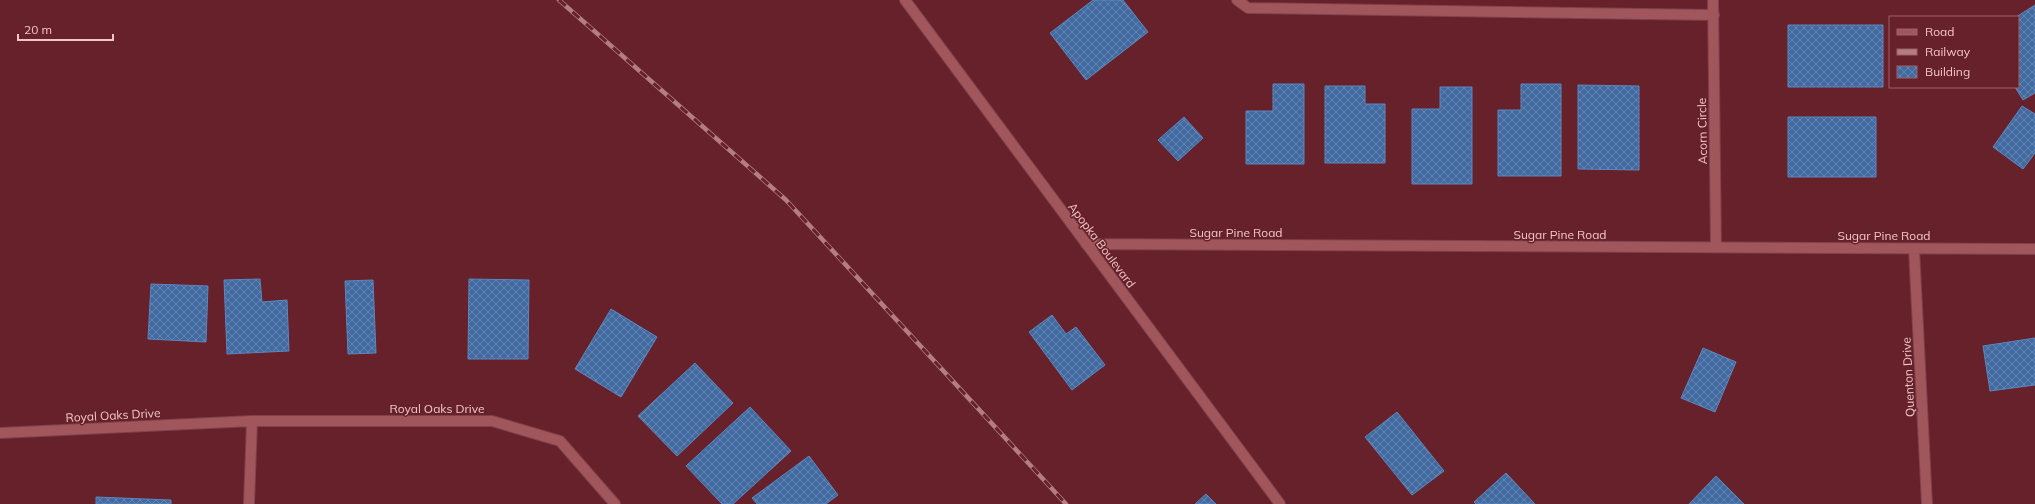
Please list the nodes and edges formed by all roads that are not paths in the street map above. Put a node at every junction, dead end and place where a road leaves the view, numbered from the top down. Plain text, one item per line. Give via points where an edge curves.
1 (905, 0) edge
2 (1237, 0) edge
3 (1713, 0) edge
4 (1714, 15) junction
5 (1086, 244) junction
6 (1716, 247) junction
7 (1914, 249) junction
8 (2035, 249) edge
9 (252, 421) junction
10 (0, 433) edge
11 (249, 504) edge
12 (615, 504) edge
13 (1280, 504) edge
14 (1927, 504) edge

1 - 5 street, Apopka Boulevard
2 - 4 street via 1248,8
3 - 4 street, Acorn Circle
4 - 6 street, Acorn Circle
5 - 6 street, Sugar Pine Road
5 - 13 street, Apopka Boulevard
6 - 7 street, Sugar Pine Road
7 - 8 street, Sugar Pine Road
7 - 14 street, Quenton Drive
9 - 10 street, Royal Oaks Drive
9 - 11 street
9 - 12 street, Royal Oaks Drive via 492,421 560,441

